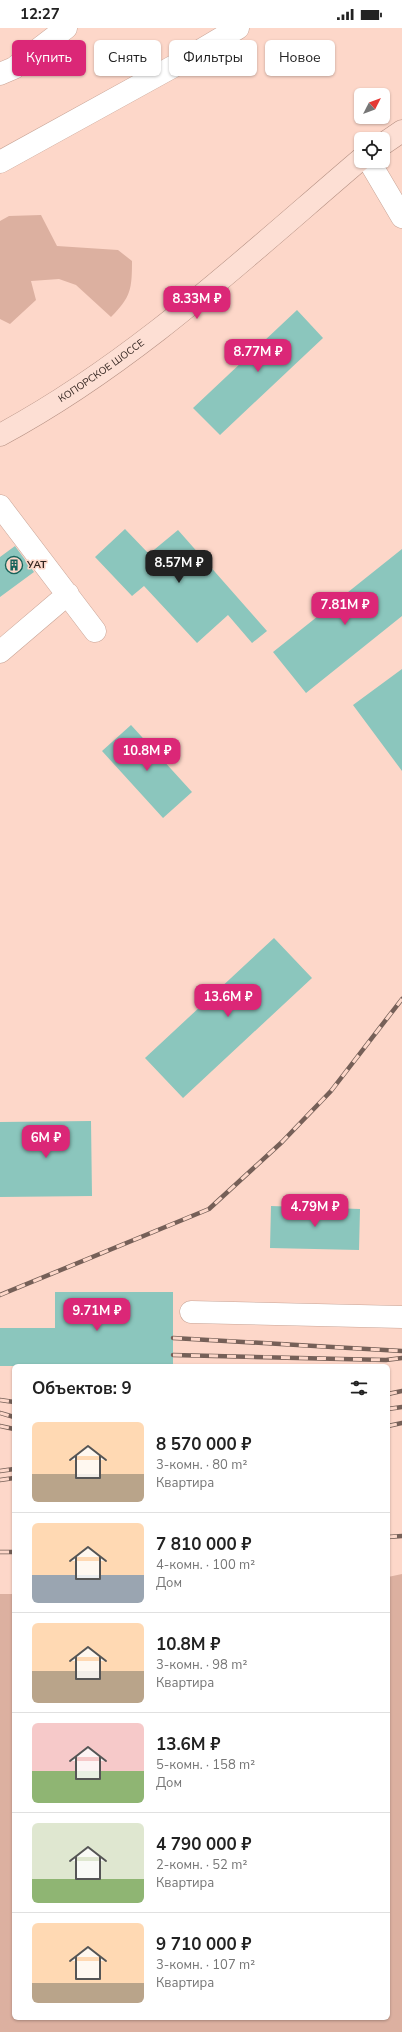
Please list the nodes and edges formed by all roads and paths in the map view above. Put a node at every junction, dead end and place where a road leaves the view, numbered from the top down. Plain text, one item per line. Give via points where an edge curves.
1 (66, 28) edge
2 (238, 28) edge
3 (0, 74) edge
4 (402, 131) edge
5 (390, 139) edge
6 (0, 162) edge
7 (354, 165) edge
8 (373, 168) edge
9 (402, 216) edge
10 (0, 435) edge
11 (0, 506) edge
12 (68, 594) junction
13 (95, 631) dead end
14 (0, 652) edge
15 (191, 1312) dead end
16 (402, 1317) edge

1 - 3 street via 14,68
2 - 6 street
4 - 5 main road
7 - 10 main road, КОПОРСКОЕ ШОССЕ via 214,285 134,348 68,395
8 - 9 street
11 - 12 street
12 - 13 street
12 - 14 street
15 - 16 street

